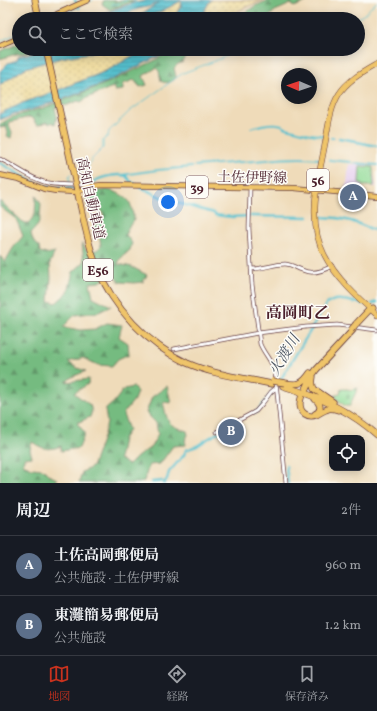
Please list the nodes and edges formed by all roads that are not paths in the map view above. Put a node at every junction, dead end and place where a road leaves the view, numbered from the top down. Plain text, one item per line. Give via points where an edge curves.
1 (35, 0) edge
2 (88, 0) edge
3 (38, 12) edge
4 (62, 12) edge
5 (12, 41) edge
6 (0, 46) edge
7 (47, 56) edge
8 (377, 66) edge
9 (0, 159) edge
10 (0, 175) edge
11 (90, 185) dead end
12 (250, 188) junction
13 (318, 190) junction
14 (76, 191) junction
15 (377, 196) edge
16 (332, 266) junction
17 (251, 269) junction
18 (371, 308) edge
19 (377, 330) edge
20 (258, 333) junction
21 (147, 336) junction
22 (174, 349) dead end
23 (317, 367) junction
24 (279, 378) dead end
25 (274, 383) junction
26 (284, 385) junction
27 (303, 392) junction
28 (333, 402) junction
29 (368, 426) junction
30 (217, 432) dead end
31 (377, 433) edge
32 (286, 483) edge

1 - 3 highway
2 - 4 main road
5 - 6 main road
7 - 14 highway, 高知自動車道 / E56, bridge
8 - 13 highway, 56 via 351,83 338,101 333,114
9 - 11 street via 45,182
10 - 14 main road, 土佐伊野線 / 39 via 44,189
12 - 13 main road, 土佐伊野線 / 39
12 - 14 main road, 土佐伊野線 / 39 via 101,185
12 - 17 street
13 - 15 main road, 土佐伊野線 / 39
13 - 16 highway, 56 via 318,229
14 - 21 highway, 高知自動車道 / E56 via 99,273 117,304
16 - 17 street via 320,272 306,272 284,264
16 - 18 highway, 56
17 - 20 street
18 - 23 highway, bridge
19 - 20 street via 337,325
20 - 22 street
20 - 25 street via 262,349 275,372
21 - 25 highway, 高知自動車道 / E56 via 173,354 194,363
21 - 25 highway, 高知自動車道 / E56 via 158,346 187,363 214,372
23 - 26 highway via 304,381
23 - 27 highway
23 - 28 highway via 312,386
24 - 25 street
25 - 26 highway, 高知自動車道 / E56
25 - 30 street via 271,392 256,411
25 - 32 street
26 - 27 highway, 高知自動車道 / E56
26 - 28 highway, 高知自動車道 / E56
27 - 29 highway, 高知自動車道 / E56 via 332,404
27 - 29 highway via 301,408 307,415 312,416 332,409
28 - 31 highway, 高知自動車道 / E56 via 358,417
29 - 31 highway, 高知自動車道 / E56

